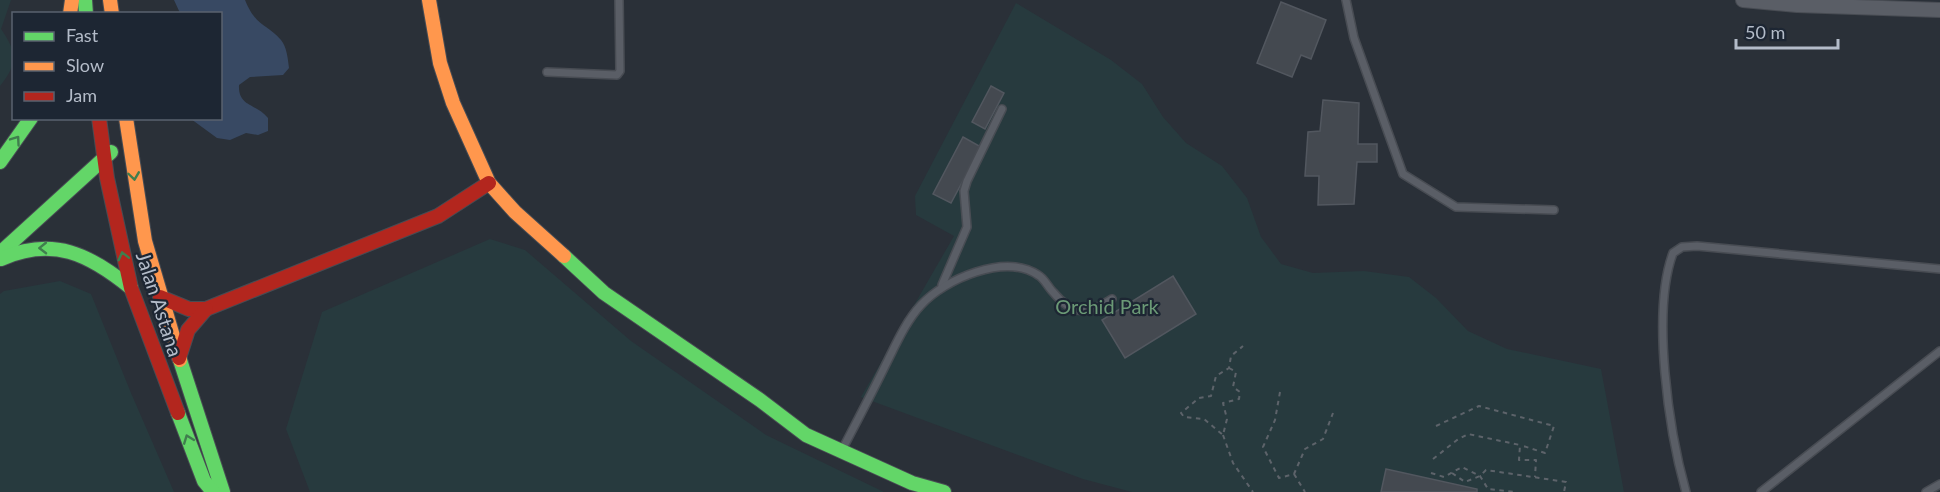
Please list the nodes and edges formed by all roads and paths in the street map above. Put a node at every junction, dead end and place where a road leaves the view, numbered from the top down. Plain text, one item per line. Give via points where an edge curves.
1 (429, 0) edge
2 (619, 0) edge
3 (1346, 0) edge
4 (1743, 0) edge
5 (1940, 10) edge
6 (547, 72) dead end
7 (1002, 109) dead end
8 (31, 120) edge
9 (99, 120) edge
10 (119, 120) edge
11 (126, 120) edge
12 (104, 159) junction
13 (0, 162) edge
14 (489, 183) junction
15 (1554, 210) dead end
16 (0, 253) edge
17 (0, 260) edge
18 (1940, 268) edge
19 (942, 285) junction
20 (131, 288) junction
21 (160, 297) junction
22 (1112, 299) dead end
23 (206, 309) junction
24 (1243, 346) dead end
25 (1940, 351) edge
26 (179, 358) junction
27 (1229, 368) junction
28 (1280, 392) dead end
29 (1333, 413) dead end
30 (1436, 426) dead end
31 (1223, 435) junction
32 (1520, 445) junction
33 (841, 452) junction
34 (1433, 459) dead end
35 (1431, 473) dead end
36 (1452, 473) junction
37 (1294, 474) junction
38 (1480, 476) junction
39 (1535, 477) junction
40 (1940, 484) edge
41 (213, 492) edge
42 (224, 492) edge
43 (944, 492) edge
44 (1253, 492) edge
45 (1305, 492) edge
46 (1516, 492) edge
47 (1564, 492) edge
48 (1686, 492) edge
49 (1761, 492) edge
50 (1926, 492) edge

1 - 14 street via 440,63 453,103
2 - 6 lane via 617,75
3 - 15 lane via 1354,38 1403,174 1456,207
4 - 5 street
7 - 19 lane via 967,181 967,227
13 -> 8 street
9 - 12 street, Jalan Astana
10 - 12 street via 118,140
11 -> 21 street, Jalan Astana via 145,241
12 - 16 street
20 -> 12 street, Jalan Astana
14 - 23 street via 438,216
14 - 33 street via 514,212 604,293 806,435
20 -> 17 street via 96,261 69,249 30,248
18 - 48 lane via 1697,246 1682,247 1672,253 1664,298 1663,336 1672,424
19 - 22 lane via 989,269 1021,268 1039,275 1074,310 1095,310
19 - 33 lane via 920,306 903,331
41 -> 20 street, Jalan Astana via 204,481
21 - 23 street via 189,309
21 - 26 street, Jalan Astana
23 - 26 street via 188,330
24 - 27 path via 1231,356
25 - 49 lane
26 - 42 street, Jalan Astana
27 - 31 path via 1236,372 1233,387 1240,392 1239,399 1223,403 1227,419
27 - 31 path via 1216,376 1211,396 1199,398 1180,413 1203,419
28 - 37 path via 1275,420 1263,447 1279,478
29 - 37 path via 1323,439 1305,449
30 - 32 path via 1479,406 1554,426 1545,453
31 - 44 path via 1233,463
32 - 34 path via 1468,434
32 - 39 path via 1519,459 1536,460
33 - 43 street via 912,483
35 - 36 path via 1444,477
36 - 38 path via 1462,467
36 - 38 path via 1465,482
37 - 45 path
38 - 39 path via 1486,470
38 - 46 path via 1488,489
39 - 47 path via 1566,482
40 - 50 lane

